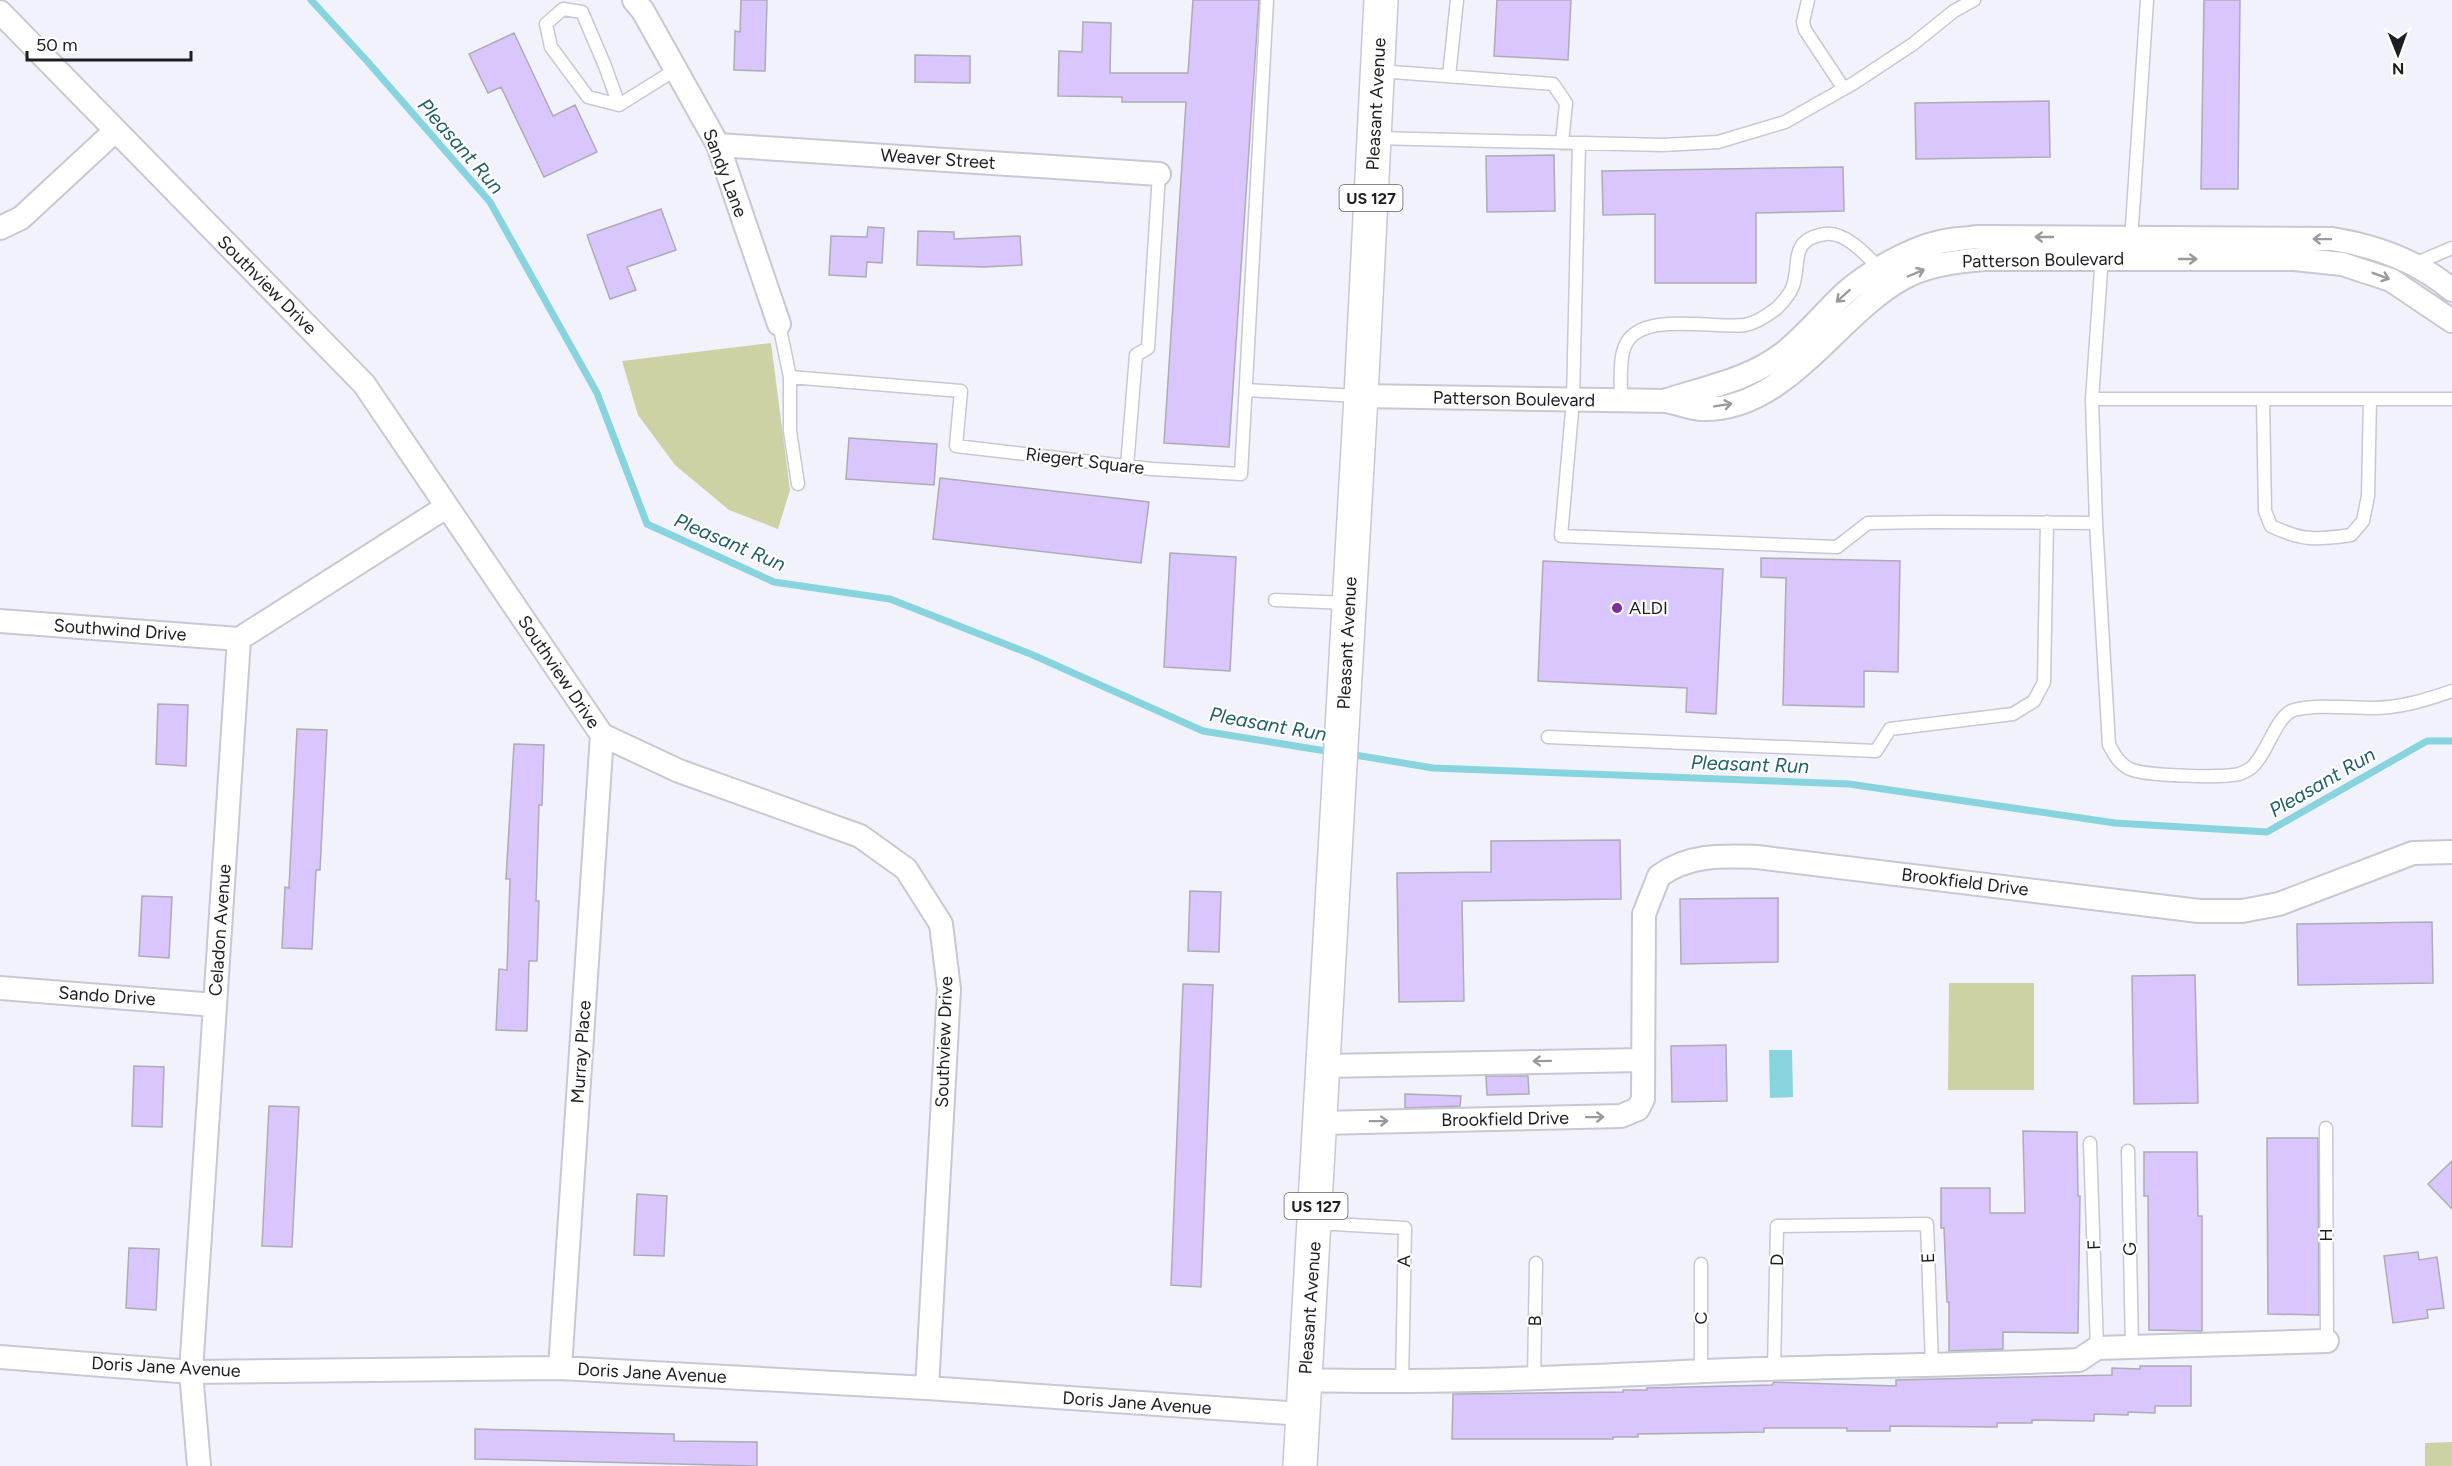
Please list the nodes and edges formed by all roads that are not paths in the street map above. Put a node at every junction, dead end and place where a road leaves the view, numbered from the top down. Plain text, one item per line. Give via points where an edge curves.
1 (634, 0) edge
2 (1267, 0) edge
3 (1381, 0) edge
4 (1457, 0) edge
5 (1808, 0) edge
6 (1974, 0) edge
7 (2147, 0) edge
8 (0, 12) edge
9 (675, 70) junction
10 (1377, 71) junction
11 (1449, 76) junction
12 (1844, 89) junction
13 (619, 105) junction
14 (115, 131) junction
15 (1374, 138) junction
16 (1562, 143) junction
17 (1579, 143) junction
18 (718, 145) junction
19 (1159, 174) joint
20 (0, 228) edge
21 (2102, 248) junction
22 (2130, 248) junction
23 (2452, 248) edge
24 (2414, 264) junction
25 (1886, 277) junction
26 (2452, 290) edge
27 (2452, 321) edge
28 (779, 324) joint
29 (790, 377) junction
30 (1246, 390) junction
31 (1361, 396) junction
32 (2092, 399) junction
33 (2263, 399) junction
34 (2370, 399) junction
35 (2452, 399) edge
36 (1573, 400) junction
37 (1621, 400) junction
38 (1127, 466) junction
39 (798, 484) dead end
40 (446, 507) junction
41 (2047, 522) junction
42 (2096, 523) junction
43 (1275, 600) dead end
44 (1349, 603) junction
45 (0, 621) edge
46 (239, 639) junction
47 (2452, 691) edge
48 (602, 735) junction
49 (1548, 737) dead end
50 (2452, 852) edge
51 (0, 988) edge
52 (214, 1005) junction
53 (1642, 1060) junction
54 (1324, 1066) junction
55 (1320, 1123) junction
56 (2326, 1128) dead end
57 (2090, 1143) dead end
58 (2128, 1150) dead end
59 (1316, 1223) junction
60 (1852, 1225) joint
61 (1536, 1263) dead end
62 (1701, 1264) dead end
63 (2327, 1341) joint
64 (2132, 1347) junction
65 (2097, 1348) junction
66 (0, 1357) edge
67 (1932, 1366) junction
68 (560, 1368) junction
69 (1774, 1369) junction
70 (191, 1372) junction
71 (1701, 1372) junction
72 (1305, 1380) junction
73 (1533, 1380) junction
74 (1402, 1383) junction
75 (927, 1388) junction
76 (1302, 1414) junction
77 (199, 1466) edge
78 (1300, 1466) edge

1 - 9 street, Sandy Lane
2 - 30 lane
3 - 10 main road, Pleasant Avenue / US 127
4 - 11 lane
5 - 12 lane via 1805,30
6 - 12 lane
7 - 22 lane
8 - 14 street, Southview Drive
9 - 13 lane
9 - 18 street, Sandy Lane
10 - 11 lane
10 - 15 main road, Pleasant Avenue / US 127
11 - 16 lane via 1553,84 1566,103
12 - 17 lane via 1785,122 1718,142
13 - 13 lane via 588,97 551,47 546,24 563,9 582,12
14 - 20 street via 21,218
14 - 40 street, Southview Drive via 364,384
15 - 16 lane
15 - 31 main road, Pleasant Avenue / US 127
16 - 17 lane
17 - 36 lane
18 - 19 street, Weaver Street
18 - 28 street, Sandy Lane
19 - 38 lane via 1148,348 1136,355
21 - 22 street, Patterson Boulevard
21 - 25 street, Patterson Boulevard via 1956,261
21 - 32 lane
24 -> 22 street, Patterson Boulevard via 2362,244 2332,239
22 -> 27 street, Patterson Boulevard via 2342,264 2391,280
23 - 24 lane
24 - 26 street, Patterson Boulevard
25 - 37 street, Patterson Boulevard via 1865,307 1784,379 1760,395 1732,405 1701,409 1666,401
25 - 37 lane via 1843,238 1828,233 1812,237 1797,253 1793,286 1787,297 1762,318 1746,325 1658,324 1632,334 1623,347
28 - 29 lane
29 - 38 lane, Riegert Square via 960,391 956,446
29 - 39 lane via 790,431
30 - 31 lane
30 - 38 lane, Riegert Square via 1241,474
31 - 36 street, Patterson Boulevard
31 - 44 main road, Pleasant Avenue / US 127
32 - 33 lane
32 - 42 lane
33 - 34 lane
33 - 34 lane via 2268,519 2271,526 2294,536 2318,539 2351,534 2363,521 2368,496
34 - 35 lane
36 - 37 street, Patterson Boulevard
36 - 41 lane via 1561,536 1837,547 1868,523
40 - 46 street
40 - 48 street, Southview Drive
41 - 42 lane
41 - 49 lane via 2044,682 2034,702 2013,714 1890,729 1876,751
42 - 47 lane via 2109,745 2128,768 2214,776 2240,774 2263,753 2291,710 2400,707
43 - 44 lane
44 - 54 main road, Pleasant Avenue / US 127
45 - 46 street, Southwind Drive
46 - 52 street, Celadon Avenue
48 - 68 street, Murray Place
48 - 75 street, Southview Drive via 679,771 860,836 906,869 941,924 949,989
50 - 53 street, Brookfield Drive via 2413,853 2279,904 2242,911 2199,912 1757,857 1706,856 1685,861 1659,876 1644,914
51 - 52 street, Sando Drive
52 - 70 street, Celadon Avenue
53 -> 54 street
55 -> 53 street, Brookfield Drive via 1621,1116 1638,1109 1643,1099
54 - 55 main road, Pleasant Avenue / US 127
55 - 59 main road, Pleasant Avenue / US 127
56 - 63 lane, H
57 - 65 lane, F
58 - 64 lane, G
59 - 72 main road, Pleasant Avenue / US 127
59 - 74 lane, A via 1405,1228
60 - 67 lane, E via 1927,1224
60 - 69 lane, D via 1777,1226
61 - 73 lane, B
62 - 71 lane, C
63 - 64 street
64 - 65 street
65 - 67 street via 2079,1360
66 - 70 street, Doris Jane Avenue
67 - 69 street
68 - 70 street, Doris Jane Avenue
68 - 75 street, Doris Jane Avenue
69 - 71 street
70 - 77 street, Celadon Avenue
71 - 73 street
72 - 74 street
72 - 76 main road, Pleasant Avenue / US 127
73 - 74 street
75 - 76 street, Doris Jane Avenue
76 - 78 main road, Pleasant Avenue / US 127

